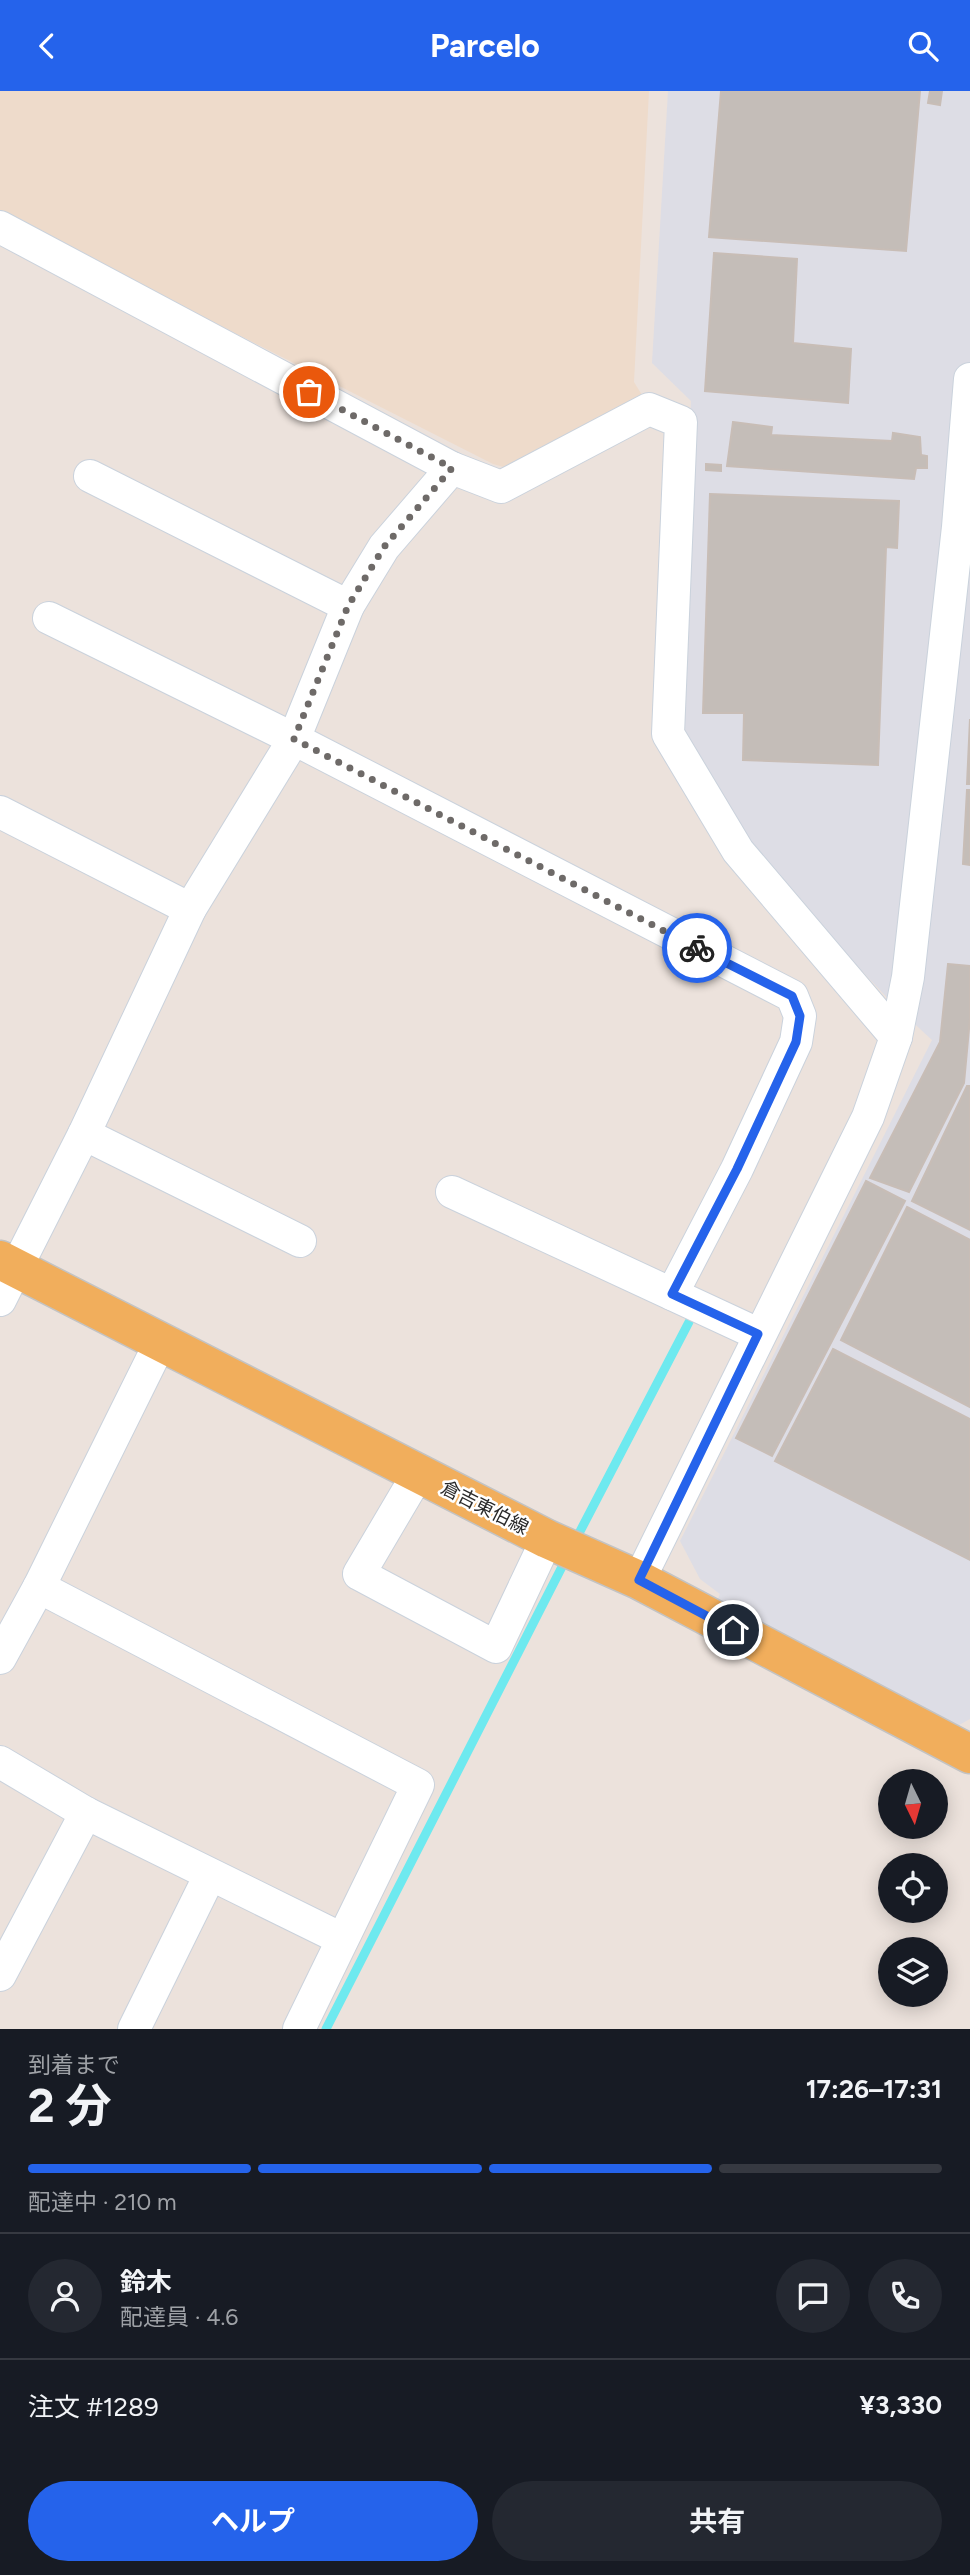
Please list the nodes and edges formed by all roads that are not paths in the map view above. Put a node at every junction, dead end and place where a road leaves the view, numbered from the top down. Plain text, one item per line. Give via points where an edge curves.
1 (0, 227) edge
2 (970, 379) edge
3 (452, 468) junction
4 (90, 476) dead end
5 (348, 606) junction
6 (49, 618) dead end
7 (294, 739) junction
8 (0, 812) edge
9 (190, 909) junction
10 (896, 1037) junction
11 (84, 1134) junction
12 (452, 1192) dead end
13 (300, 1241) dead end
14 (5, 1276) edge
15 (672, 1294) junction
16 (758, 1334) junction
17 (161, 1341) junction
18 (418, 1473) junction
19 (547, 1539) junction
20 (639, 1580) junction
21 (39, 1587) junction
22 (0, 1658) edge
23 (970, 1754) edge
24 (0, 1762) edge
25 (86, 1813) junction
26 (210, 1875) junction
27 (342, 1939) junction
28 (0, 1975) edge
29 (134, 2029) edge
30 (299, 2029) edge

1 - 3 street
2 - 10 street via 911,950
3 - 5 street via 384,547
3 - 10 street via 501,487 649,409 681,422 668,734 738,851
4 - 5 street
5 - 7 street
6 - 7 street
7 - 9 street
7 - 15 street via 792,996 800,1016 796,1042
8 - 9 street
9 - 11 street
10 - 16 street via 868,1117
11 - 13 street
11 - 14 street
12 - 15 street
14 - 17 main road, 倉吉東伯線
15 - 16 street
16 - 20 street
17 - 18 main road, 倉吉東伯線
17 - 21 street
18 - 19 main road, 倉吉東伯線
18 - 19 street via 359,1574 496,1647
19 - 20 main road, 倉吉東伯線
20 - 23 main road, 倉吉東伯線
21 - 22 street
21 - 27 street via 418,1785
24 - 25 street
25 - 26 street
25 - 28 street
26 - 27 street
26 - 29 street
27 - 30 street

